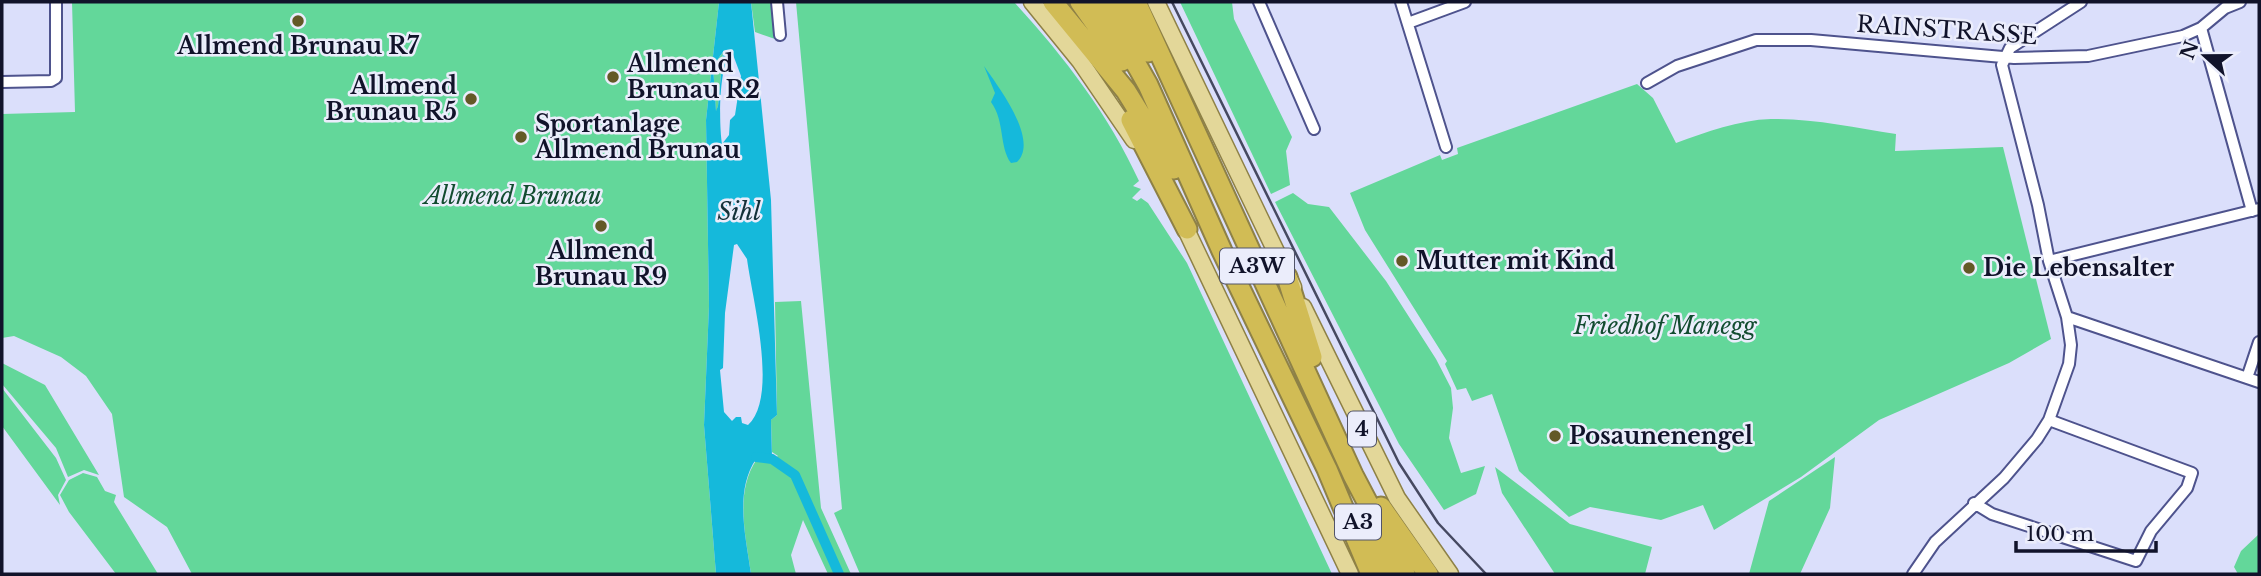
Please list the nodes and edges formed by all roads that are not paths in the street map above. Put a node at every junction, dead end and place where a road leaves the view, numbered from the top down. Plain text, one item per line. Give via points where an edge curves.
1 (56, 2) edge
2 (777, 2) edge
3 (1032, 2) edge
4 (1053, 2) edge
5 (1080, 2) edge
6 (1101, 2) edge
7 (1118, 2) edge
8 (1136, 2) edge
9 (1144, 2) edge
10 (1156, 2) edge
11 (1259, 2) edge
12 (1401, 2) edge
13 (1465, 2) edge
14 (2081, 2) edge
15 (2240, 2) edge
16 (1408, 23) junction
17 (2201, 27) junction
18 (780, 35) dead end
19 (1080, 35) junction
20 (2003, 57) junction
21 (2, 82) edge
22 (1647, 83) dead end
23 (1191, 125) junction
24 (1314, 130) dead end
25 (1446, 147) dead end
26 (1179, 154) junction
27 (1223, 193) junction
28 (2256, 210) edge
29 (1187, 229) junction
30 (1222, 251) junction
31 (2049, 261) junction
32 (1287, 277) junction
33 (2067, 317) junction
34 (2259, 342) edge
35 (2247, 378) junction
36 (2259, 382) edge
37 (1323, 406) junction
38 (2049, 420) junction
39 (1336, 428) junction
40 (1326, 469) junction
41 (1974, 503) junction
42 (1418, 572) edge
43 (1350, 574) edge
44 (1371, 574) edge
45 (1390, 574) edge
46 (1450, 574) edge
47 (1913, 574) edge

1 - 21 street via 56,78
2 - 18 street
3 - 29 main road via 1104,96
4 - 19 highway
5 - 26 highway
6 - 26 highway, A3W via 1148,85
7 - 23 highway, A3W
8 - 23 highway
9 - 27 highway via 1194,111
10 - 32 main road, 4
11 - 24 street
12 - 16 street
13 - 16 street
14 - 20 street
15 - 17 street, RAINSTRASSE
16 - 25 street
17 - 20 street, RAINSTRASSE via 2183,36 2088,56
17 - 28 street
19 - 29 highway
19 - 30 highway via 1126,92
20 - 22 street, RAINSTRASSE via 1811,40 1756,40 1677,66
20 - 31 street
23 - 27 highway, A3W
26 - 30 highway, A3W
27 - 37 highway, A3W
28 - 31 street
29 - 43 main road
30 - 40 highway, A3W
31 - 33 street
32 - 39 highway
32 - 46 main road, 4 via 1397,498
33 - 35 street
33 - 38 street via 2069,364
34 - 35 street
35 - 36 street
37 - 39 highway, A3W
37 - 42 highway, A3W via 1357,484
38 - 41 street via 2013,468
38 - 41 street via 2192,473 2187,488 2155,526 2136,561 1992,514
39 - 42 highway, A3W
40 - 44 highway, A3
40 - 45 highway, A3
41 - 47 street via 1935,542

